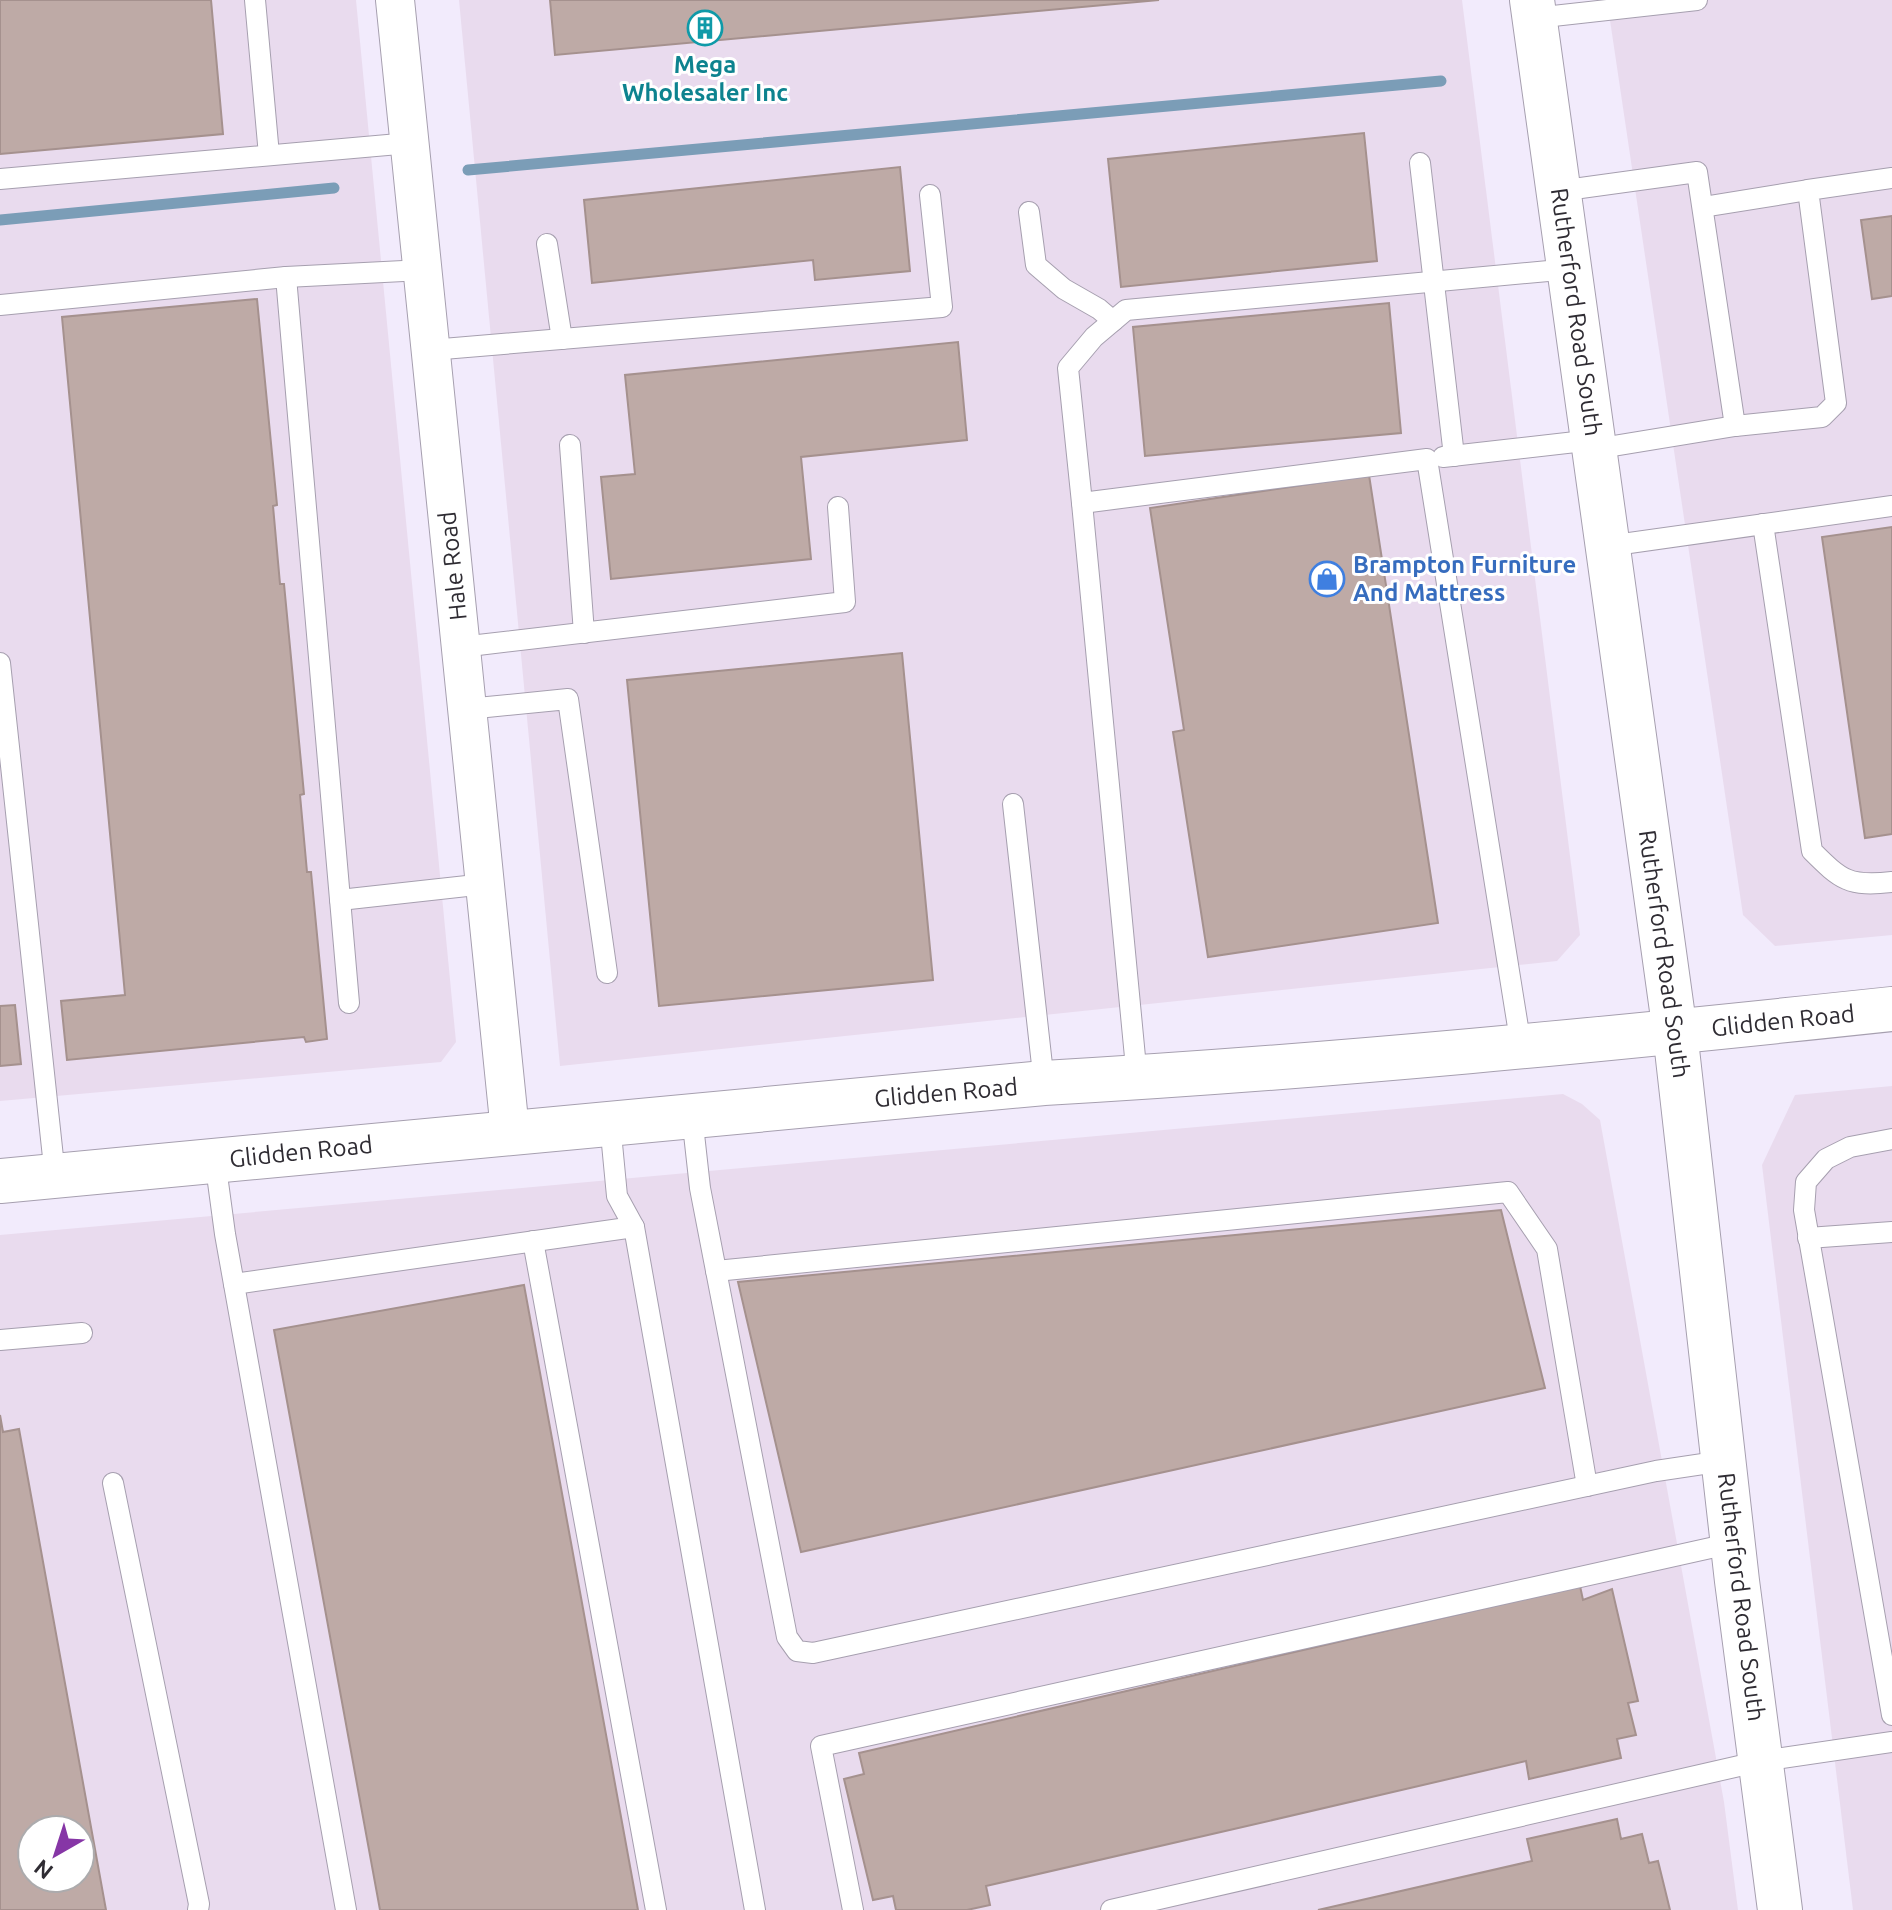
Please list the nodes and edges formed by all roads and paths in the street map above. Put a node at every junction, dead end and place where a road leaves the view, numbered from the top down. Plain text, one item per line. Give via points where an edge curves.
1 (255, 0) edge
2 (395, 0) edge
3 (1697, 0) edge
4 (1664, 2) edge
5 (1534, 9) edge
6 (410, 143) junction
7 (269, 155) junction
8 (1420, 163) dead end
9 (1892, 178) edge
10 (0, 179) edge
11 (1808, 190) junction
12 (1559, 191) junction
13 (930, 195) dead end
14 (1703, 207) junction
15 (1029, 212) dead end
16 (547, 244) dead end
17 (1570, 269) junction
18 (423, 270) junction
19 (286, 277) junction
20 (1433, 282) junction
21 (0, 305) edge
22 (1113, 321) junction
23 (562, 339) junction
24 (431, 350) junction
25 (1735, 426) junction
26 (1594, 444) junction
27 (570, 445) dead end
28 (1454, 456) junction
29 (1427, 459) junction
30 (1082, 503) junction
31 (1892, 506) edge
32 (838, 507) dead end
33 (1763, 524) junction
34 (1608, 546) junction
35 (584, 633) junction
36 (461, 647) junction
37 (0, 663) edge
38 (467, 709) junction
39 (1013, 804) dead end
40 (1892, 882) edge
41 (485, 884) junction
42 (340, 900) junction
43 (607, 973) dead end
44 (349, 1003) dead end
45 (1892, 1009) edge
46 (1675, 1032) junction
47 (1521, 1046) junction
48 (1137, 1078) junction
49 (1044, 1083) junction
50 (692, 1116) junction
51 (610, 1123) junction
52 (510, 1131) junction
53 (1892, 1139) edge
54 (215, 1160) junction
55 (55, 1176) junction
56 (0, 1181) edge
57 (634, 1227) junction
58 (1892, 1232) edge
59 (1808, 1238) junction
60 (533, 1241) junction
61 (716, 1271) junction
62 (234, 1284) junction
63 (82, 1333) dead end
64 (0, 1340) edge
65 (1723, 1461) junction
66 (113, 1483) dead end
67 (1587, 1486) junction
68 (1733, 1543) junction
69 (1892, 1715) edge
70 (1892, 1742) edge
71 (1761, 1761) junction
72 (198, 1910) edge
73 (346, 1910) edge
74 (656, 1910) edge
75 (755, 1910) edge
76 (853, 1910) edge
77 (1111, 1910) edge
78 (1780, 1910) edge

1 - 7 lane
2 - 6 street, Hale Road
3 - 4 lane
4 - 5 lane
5 - 12 street, Rutherford Road South
6 - 7 lane
6 - 18 street, Hale Road
7 - 10 lane
8 - 20 lane
9 - 11 lane
11 - 14 lane
11 - 25 lane via 1836,403 1822,417
12 - 14 lane via 1697,172
12 - 17 street, Rutherford Road South
13 - 23 lane via 942,307
14 - 25 lane
15 - 22 lane via 1036,265
16 - 23 lane
17 - 20 lane
17 - 26 street, Rutherford Road South
18 - 19 lane
18 - 24 street, Hale Road
19 - 21 lane
19 - 42 lane
20 - 22 lane via 1126,310
20 - 28 lane
22 - 30 lane via 1068,368
23 - 24 lane
24 - 36 street, Hale Road
25 - 26 lane
26 - 28 lane
26 - 34 street, Rutherford Road South
27 - 35 lane
28 - 29 lane
29 - 30 lane
29 - 47 lane
30 - 48 lane
31 - 33 lane
32 - 35 lane via 845,602
33 - 34 lane
33 - 40 lane via 1812,851 1839,877 1870,884
34 - 46 street, Rutherford Road South
35 - 36 lane
36 - 38 street, Hale Road
37 - 55 lane
38 - 41 street, Hale Road
38 - 43 lane via 568,699
39 - 49 lane
41 - 42 lane
41 - 52 street, Hale Road
42 - 44 lane
45 - 46 street, Glidden Road
46 - 47 street, Glidden Road
46 - 65 street, Rutherford Road South
47 - 48 street, Glidden Road
48 - 49 street, Glidden Road
49 - 50 street, Glidden Road
50 - 51 street, Glidden Road
50 - 61 lane
51 - 52 street, Glidden Road
51 - 57 lane via 617,1196
52 - 54 street, Glidden Road
53 - 59 lane via 1850,1147 1826,1159 1806,1182
54 - 55 street, Glidden Road
54 - 62 lane
55 - 56 street, Glidden Road
57 - 60 lane
57 - 75 lane
58 - 59 lane
59 - 69 lane
60 - 62 lane
60 - 74 lane
61 - 67 lane via 1508,1192 1547,1249
61 - 67 lane via 787,1637 797,1651 829,1650
62 - 73 lane
63 - 64 lane
65 - 67 lane
65 - 68 street, Rutherford Road South
66 - 72 lane
68 - 71 street, Rutherford Road South
68 - 76 lane via 821,1746
70 - 71 lane
71 - 77 lane
71 - 78 street, Rutherford Road South

